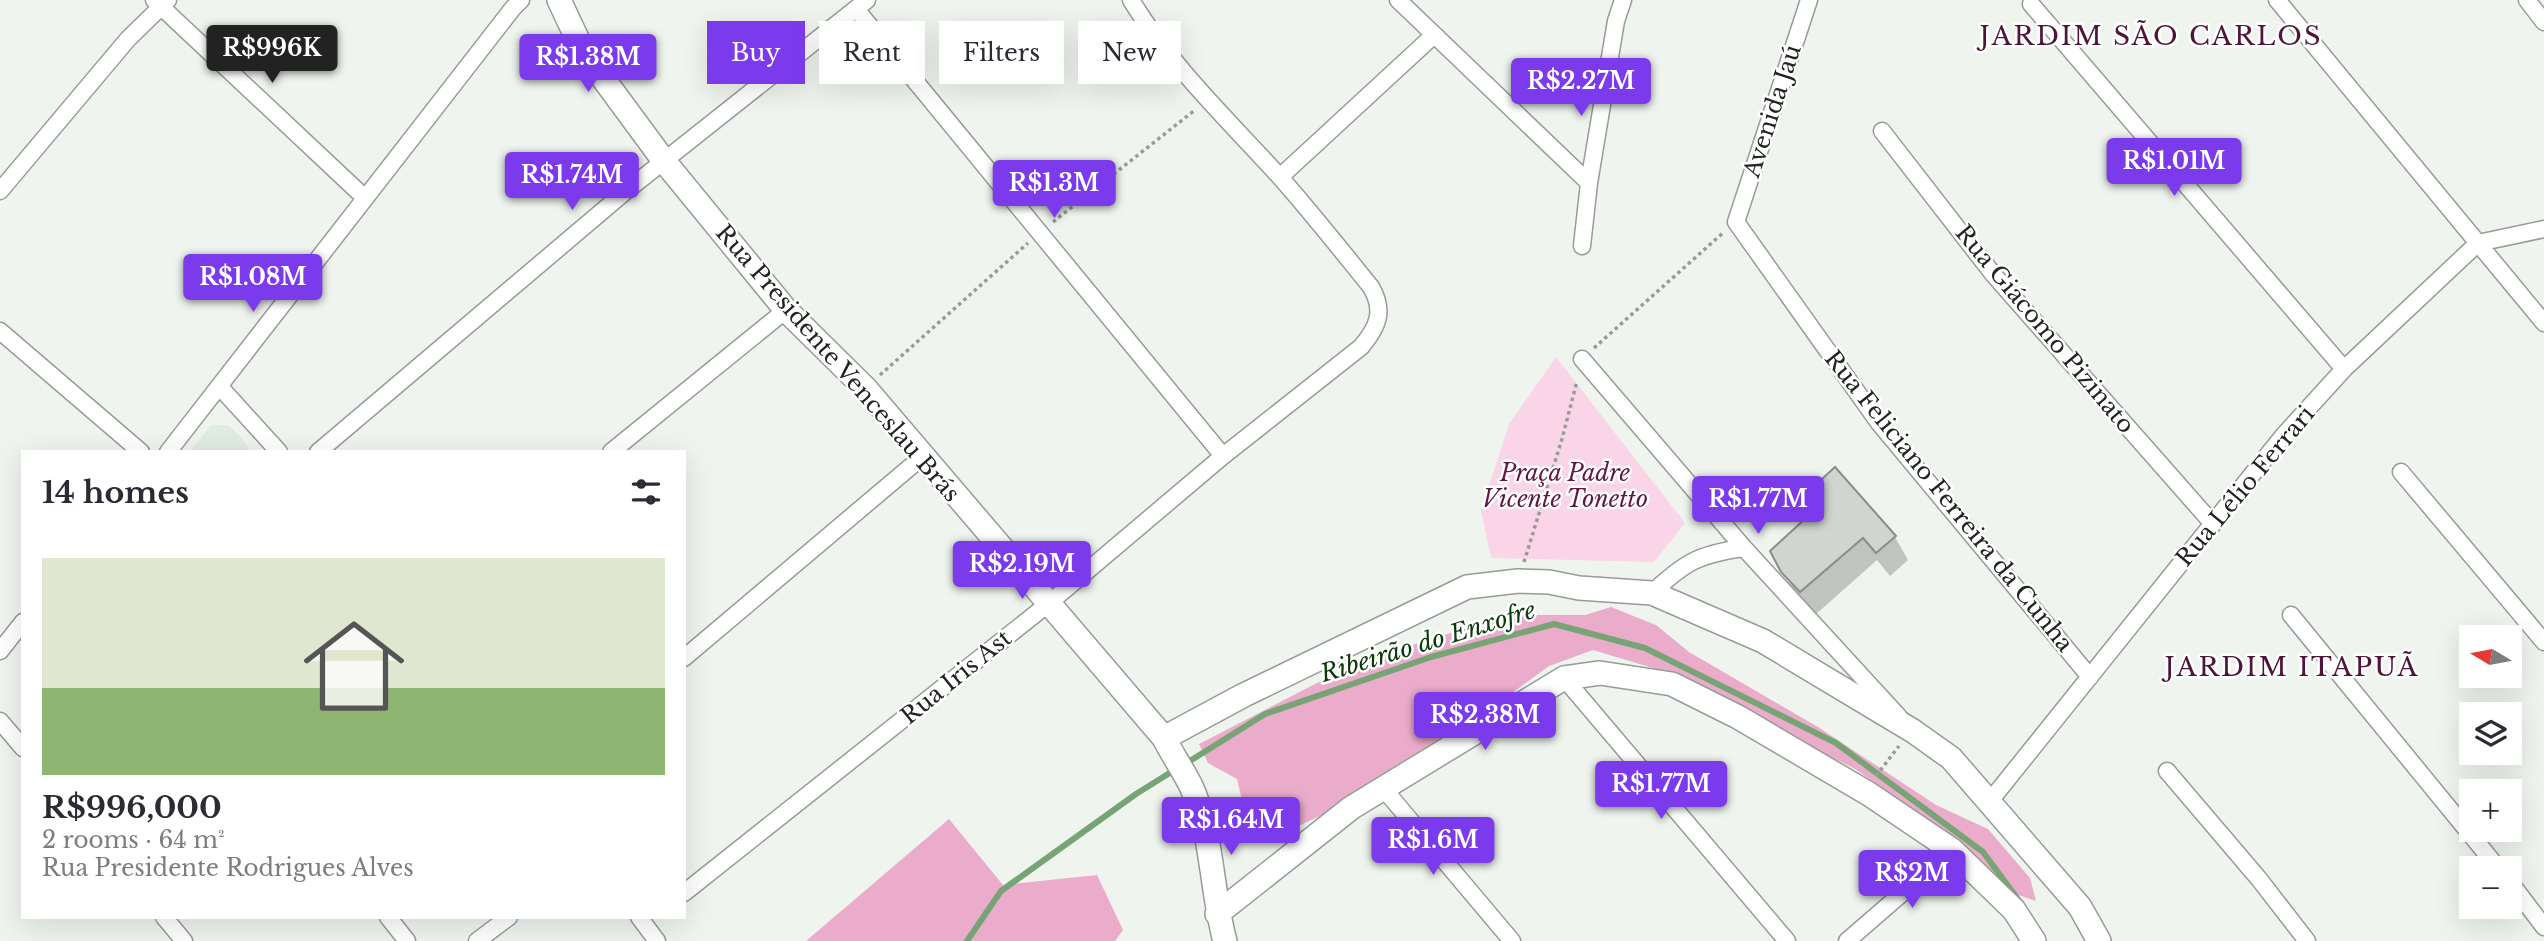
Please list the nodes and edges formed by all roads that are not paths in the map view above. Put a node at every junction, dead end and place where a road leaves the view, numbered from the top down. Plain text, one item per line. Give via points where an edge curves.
1 (521, 0) edge
2 (559, 0) edge
3 (1131, 0) edge
4 (1398, 0) edge
5 (1623, 0) edge
6 (1809, 0) edge
7 (2277, 0) edge
8 (2527, 0) edge
9 (161, 2) edge
10 (2031, 4) dead end
11 (861, 5) edge
12 (2544, 22) edge
13 (1434, 35) junction
14 (1882, 131) dead end
15 (664, 161) junction
16 (1280, 177) junction
17 (1589, 183) junction
18 (0, 191) edge
19 (365, 198) junction
20 (1736, 222) joint
21 (2544, 229) edge
22 (2478, 243) junction
23 (1582, 246) dead end
24 (786, 310) junction
25 (2544, 323) edge
26 (0, 331) edge
27 (1582, 359) dead end
28 (2344, 369) junction
29 (220, 387) junction
30 (139, 450) edge
31 (170, 450) edge
32 (277, 450) edge
33 (320, 450) edge
34 (613, 450) edge
35 (1223, 456) junction
36 (922, 457) junction
37 (2401, 472) dead end
38 (2213, 524) junction
39 (1744, 548) junction
40 (1652, 593) junction
41 (1048, 604) junction
42 (2291, 615) dead end
43 (21, 624) edge
44 (2544, 642) edge
45 (0, 646) edge
46 (686, 657) edge
47 (2090, 677) junction
48 (1564, 678) junction
49 (0, 721) edge
50 (1913, 732) junction
51 (21, 746) edge
52 (1169, 748) junction
53 (2167, 771) dead end
54 (1383, 788) junction
55 (1990, 801) junction
56 (1952, 850) junction
57 (2488, 856) edge
58 (686, 891) edge
59 (2522, 898) edge
60 (1217, 914) junction
61 (166, 919) edge
62 (389, 919) edge
63 (506, 919) edge
64 (647, 920) edge
65 (2544, 927) edge
66 (184, 941) edge
67 (407, 941) edge
68 (477, 941) edge
69 (657, 941) edge
70 (1225, 941) edge
71 (1512, 941) edge
72 (1787, 941) edge
73 (1847, 941) edge
74 (2034, 941) edge
75 (2099, 941) edge
76 (2307, 941) edge

1 - 19 street
2 - 15 street, Rua Presidente Venceslau Brás via 583,51
3 - 16 street via 1149,30 1207,101
4 - 13 street
5 - 17 street
6 - 20 street, Avenida Jaú
7 - 22 street
8 - 12 street
9 - 18 street
9 - 19 street
10 - 28 street
11 - 15 street
11 - 35 street
13 - 16 street
13 - 17 street
14 - 38 street, Rua Giácomo Pizinato via 1993,274
15 - 24 street, Rua Presidente Venceslau Brás
15 - 33 street
16 - 35 street, Rua Iris Ast via 1371,287 1378,300 1379,318 1361,347
17 - 23 street
19 - 29 street
20 - 47 street, Rua Feliciano Ferreira da Cunha via 1879,423
21 - 22 street
22 - 25 street
22 - 28 street, Rua Lélio Ferrari
24 - 34 street
24 - 36 street, Rua Presidente Venceslau Brás via 866,388
26 - 30 street
27 - 39 street
28 - 38 street, Rua Lélio Ferrari
29 - 31 street
29 - 32 street
35 - 41 street, Rua Iris Ast
36 - 41 street, Rua Presidente Venceslau Brás
36 - 46 street
37 - 44 street
38 - 47 street, Rua Lélio Ferrari
39 - 40 street via 1696,558
39 - 50 street
40 - 50 street via 1763,641
40 - 52 street via 1549,582 1467,587 1281,677
41 - 52 street, Rua Presidente Venceslau Brás
41 - 58 street, Rua Iris Ast
42 - 57 street
43 - 45 street
47 - 55 street, Rua Lélio Ferrari
48 - 54 street
48 - 56 street via 1600,673 1672,684 1857,786
48 - 72 street
49 - 51 street
50 - 55 street via 1951,758
52 - 60 street, Rua Presidente Venceslau Brás via 1191,786 1204,827
53 - 76 street
54 - 60 street
54 - 71 street
55 - 75 street via 2080,907
56 - 73 street
56 - 74 street via 2014,910
59 - 65 street
60 - 70 street, Rua Presidente Venceslau Brás
61 - 66 street
62 - 67 street
63 - 68 street
64 - 69 street

